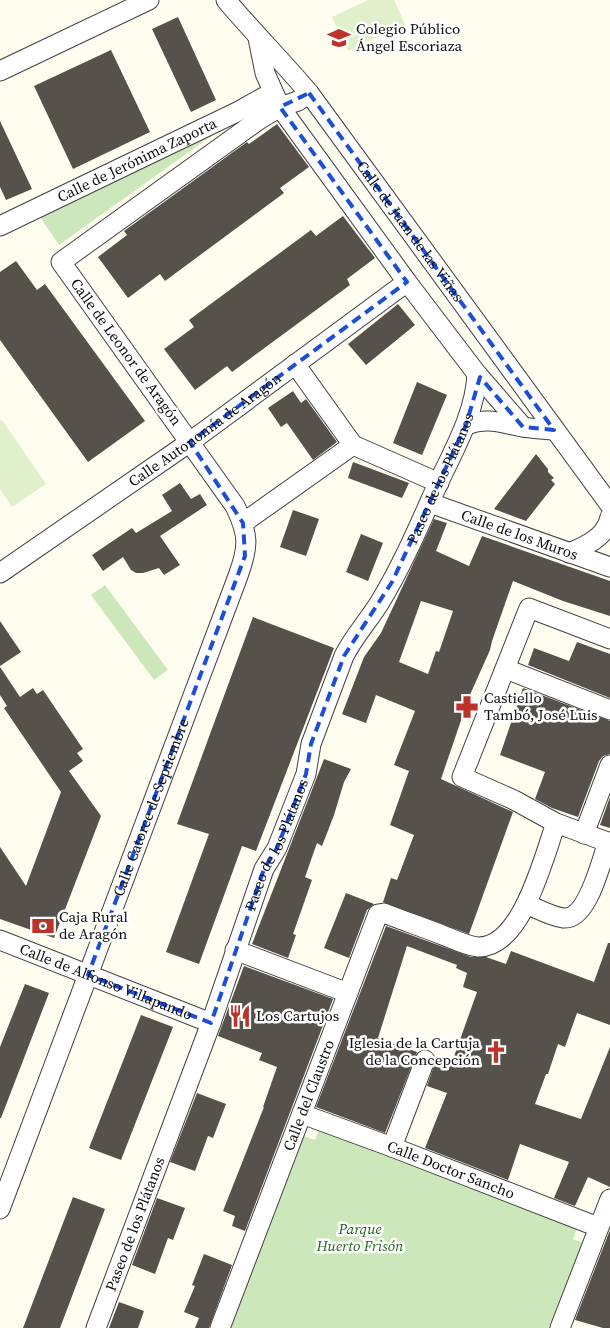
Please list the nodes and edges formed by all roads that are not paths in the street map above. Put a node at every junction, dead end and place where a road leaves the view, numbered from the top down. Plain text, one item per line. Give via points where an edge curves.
1 (149, 0) edge
2 (226, 0) edge
3 (258, 38) junction
4 (0, 71) edge
5 (309, 93) junction
6 (276, 100) junction
7 (0, 226) edge
8 (61, 262) joint
9 (407, 282) junction
10 (295, 364) junction
11 (477, 374) junction
12 (466, 425) junction
13 (523, 427) junction
14 (554, 430) junction
15 (190, 442) junction
16 (353, 445) junction
17 (439, 483) junction
18 (430, 503) junction
19 (610, 505) edge
20 (610, 517) edge
21 (243, 523) junction
22 (569, 553) junction
23 (610, 567) edge
24 (0, 573) edge
25 (610, 639) edge
26 (506, 669) junction
27 (610, 710) edge
28 (610, 765) edge
29 (556, 823) junction
30 (584, 834) junction
31 (609, 842) edge
32 (526, 904) junction
33 (0, 940) edge
34 (235, 950) junction
35 (88, 975) junction
36 (348, 993) junction
37 (210, 1023) junction
38 (425, 1060) dead end
39 (302, 1114) junction
40 (392, 1147) junction
41 (610, 1199) edge
42 (0, 1209) edge
43 (598, 1227) junction
44 (96, 1328) edge
45 (220, 1328) edge
46 (560, 1328) edge

1 - 4 street
2 - 3 street, Calle de Juan de las Viñas
3 - 5 street, Calle de Juan de las Viñas via 279,56
3 - 6 street, Calle de Juan de las Viñas
5 - 6 street, Calle de Jerónima Zaporta via 298,101
5 - 14 street, Calle de Juan de las Viñas
6 - 7 street, Calle de Jerónima Zaporta via 239,111
6 - 8 street, Calle de Jerónima Zaporta via 260,119
6 - 9 street, Calle de Juan de las Viñas
8 - 15 street, Calle de Leonor de Aragón
9 - 10 street, Calle Autonomía de Aragón
9 - 11 street, Calle de Juan de las Viñas
10 - 15 street, Calle Autonomía de Aragón
10 - 16 street
11 - 12 street, Paseo de los Plátanos
11 - 13 street, Calle de Juan de las Viñas
12 - 13 street via 478,420 491,420
12 - 17 street, Paseo de los Plátanos
13 - 14 street
14 - 19 street, Calle de Juan de las Viñas
15 - 21 street, Calle Catorce de Septiembre via 235,506
15 - 24 street, Calle Autonomía de Aragón
16 - 17 street
16 - 21 street
17 - 18 street, Paseo de los Plátanos
18 - 22 street, Calle de los Muros
18 - 34 street, Paseo de los Plátanos via 392,582 344,656 311,744 306,774 277,848 264,869
20 - 22 street via 595,540
21 - 35 street, Calle Catorce de Septiembre via 245,556
22 - 23 street, Calle de los Muros
25 - 26 street via 529,608
26 - 27 street
26 - 29 street via 462,777
28 - 30 street
29 - 30 street
29 - 32 street
30 - 31 street
31 - 32 street via 586,903 577,914 563,918
32 - 36 street, Calle del Claustro via 507,932 485,946 470,945 380,913
33 - 35 street, Calle de Alfonso Villapando
34 - 36 street
34 - 37 street, Paseo de los Plátanos
35 - 37 street, Calle de Alfonso Villapando
35 - 42 street, Calle Catorce de Septiembre
36 - 39 street, Calle del Claustro
37 - 44 street, Paseo de los Plátanos
38 - 40 street
39 - 40 street, Calle Doctor Sancho
39 - 45 street, Calle del Claustro
40 - 43 street, Calle Doctor Sancho
41 - 43 street
43 - 46 street

